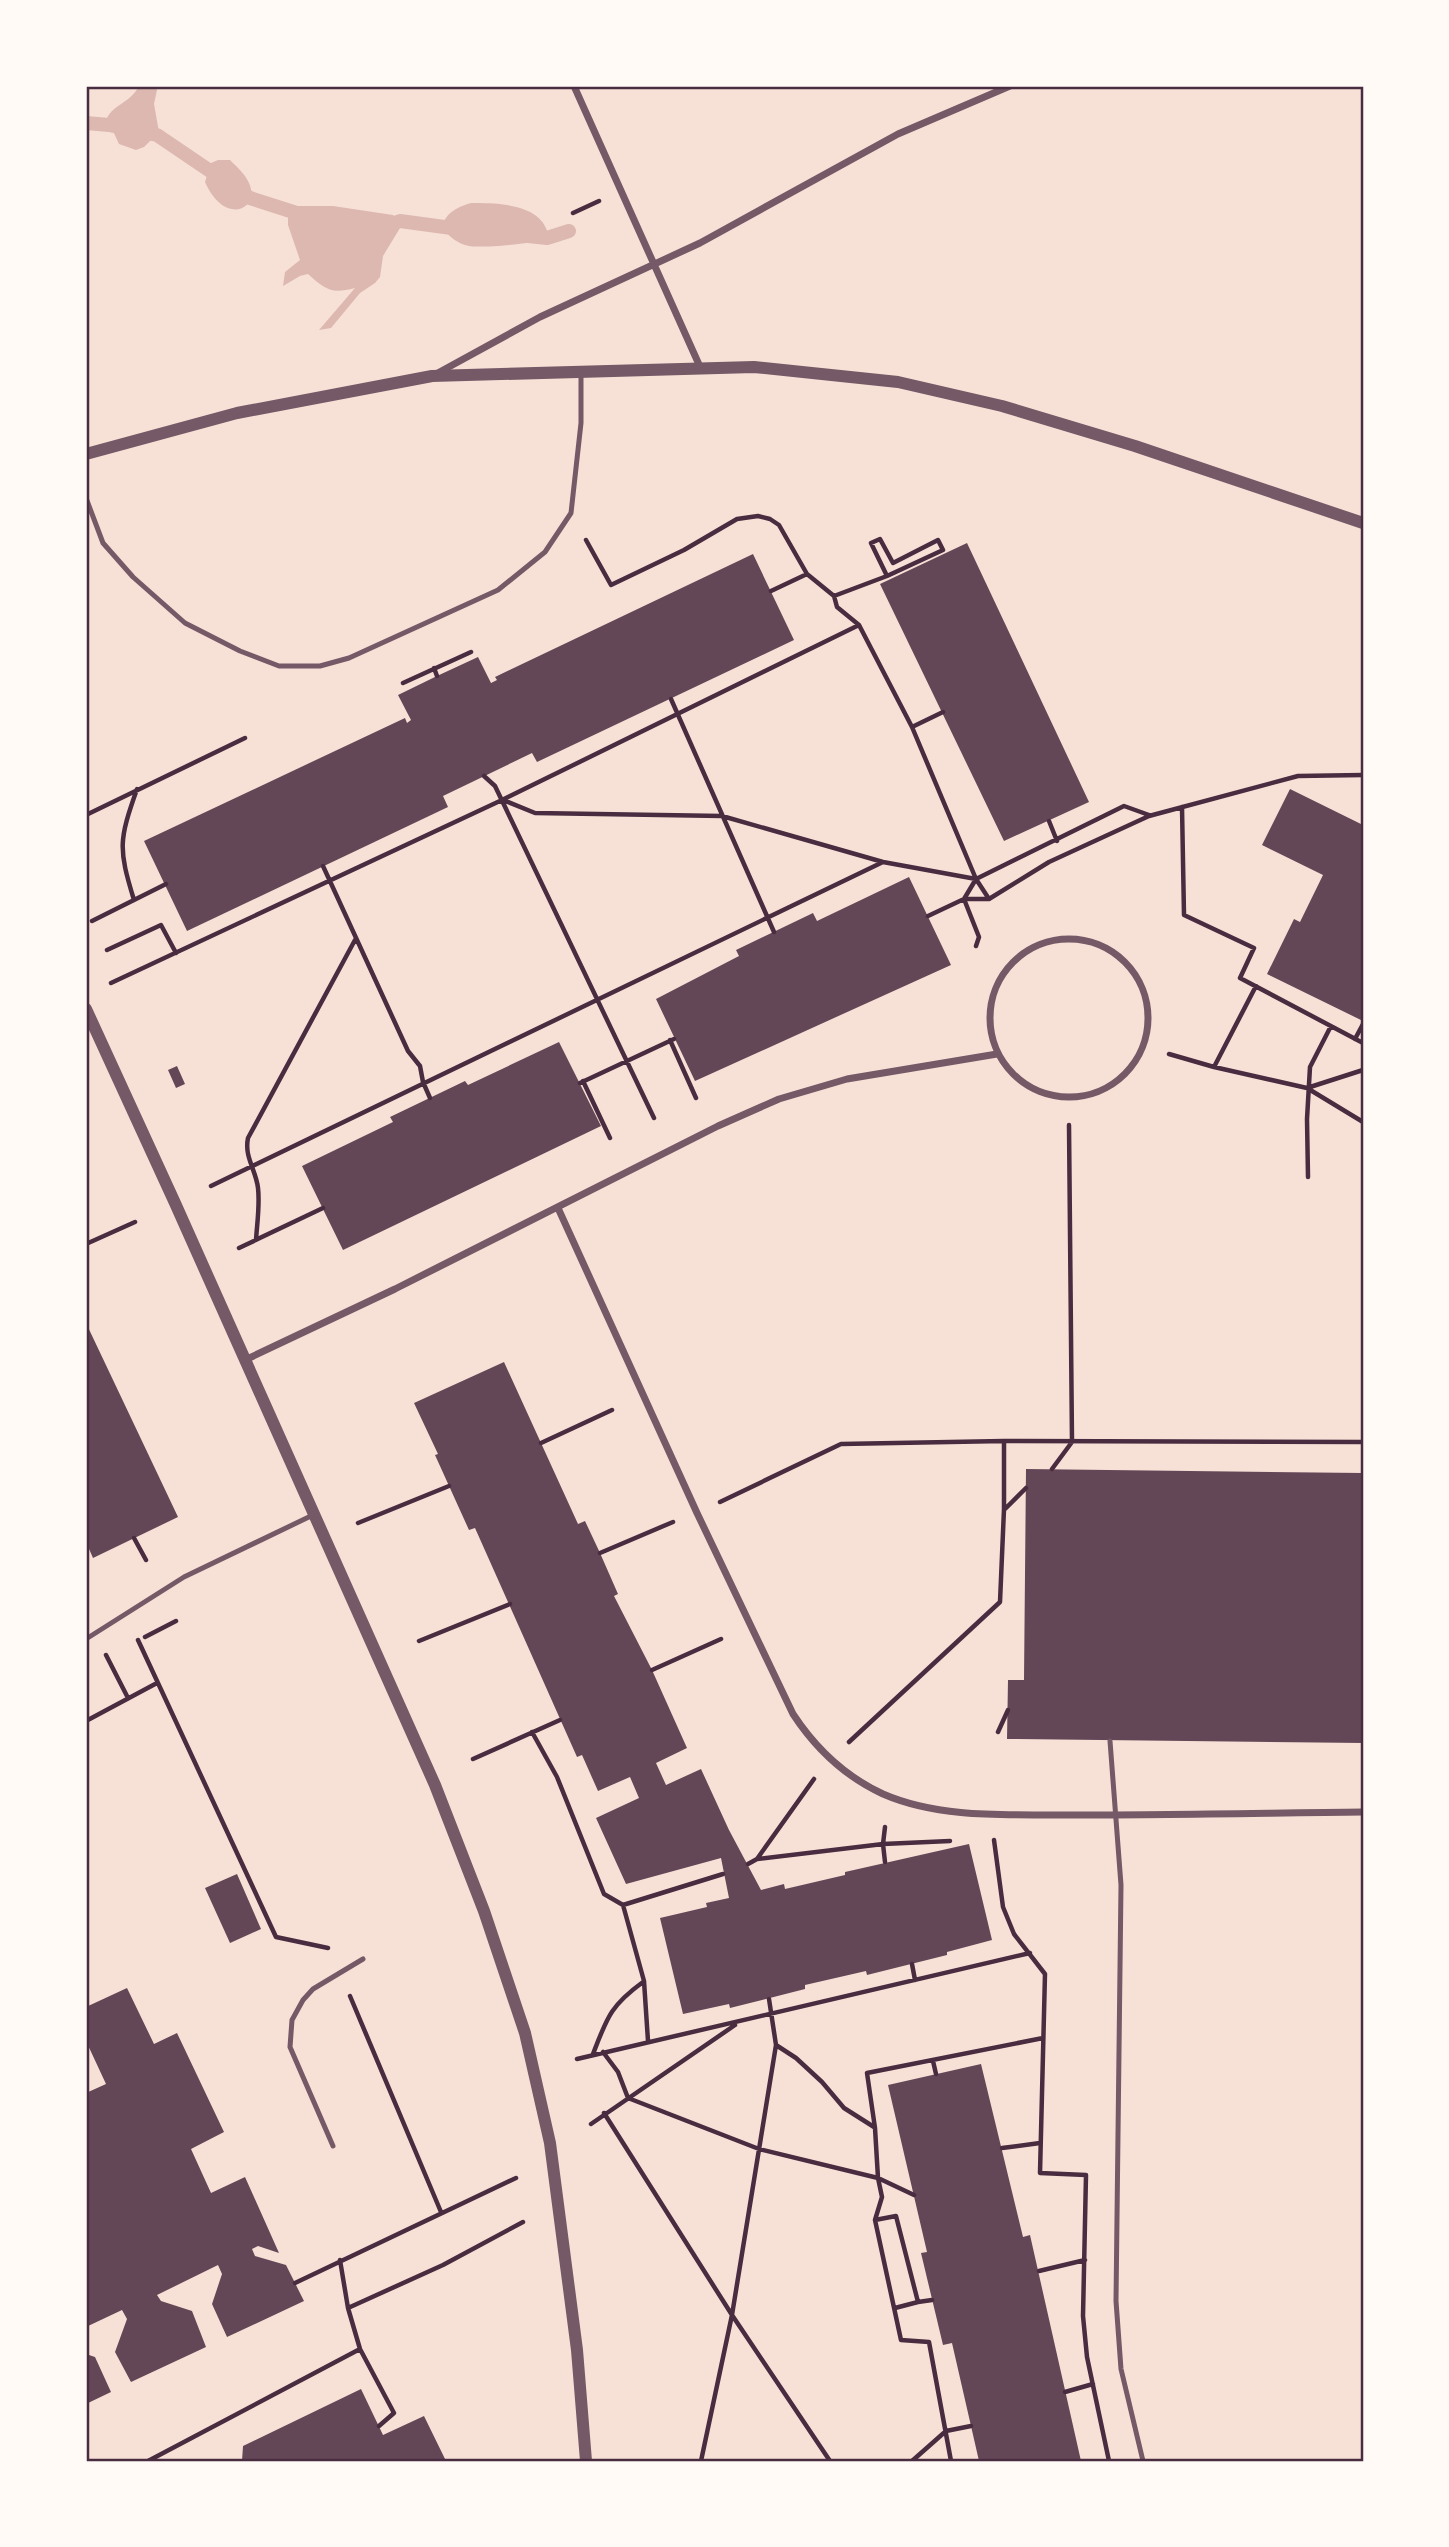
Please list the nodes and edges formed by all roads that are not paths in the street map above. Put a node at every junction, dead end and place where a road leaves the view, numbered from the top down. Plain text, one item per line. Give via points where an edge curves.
1 (574, 86) edge
2 (1010, 86) edge
3 (655, 264) junction
4 (701, 369) junction
5 (581, 373) junction
6 (432, 376) junction
7 (86, 454) edge
8 (86, 498) edge
9 (1363, 523) edge
10 (86, 1009) edge
11 (997, 1054) junction
12 (558, 1208) junction
13 (245, 1360) junction
14 (314, 1514) junction
15 (86, 1639) edge
16 (1110, 1741) dead end
17 (1363, 1812) edge
18 (1116, 1815) junction
19 (363, 1959) dead end
20 (333, 2146) dead end
21 (586, 2461) edge
22 (1143, 2461) edge

1 - 3 street
2 - 3 street via 898,134
3 - 4 street
3 - 6 street via 540,317
4 - 5 street
4 - 9 street via 820,372 898,382 1002,406
5 - 6 street
5 - 8 lane via 581,423 571,513 545,552 498,590 349,658 320,666 279,666 185,623 103,544
6 - 7 street via 237,413
10 - 13 street
11 - 11 street via 1027,1086 1047,1094 1069,1098 1094,1094 1116,1082 1134,1065 1145,1043 1149,1018 1145,993 1134,971 1105,947 1069,938 1043,942 1021,954 1003,971 993,991 990,1033
11 - 12 street via 847,1079 779,1099
12 - 13 street
12 - 18 street via 696,1513 793,1714 809,1738 850,1776 913,1804 995,1814
13 - 14 street
14 - 15 lane via 184,1577
14 - 21 street via 435,1785 525,2033 550,2143 577,2350
16 - 18 lane
17 - 18 street
18 - 22 lane via 1121,1885 1116,2301 1121,2369
19 - 20 lane via 313,1989 292,2021 290,2033 290,2047

